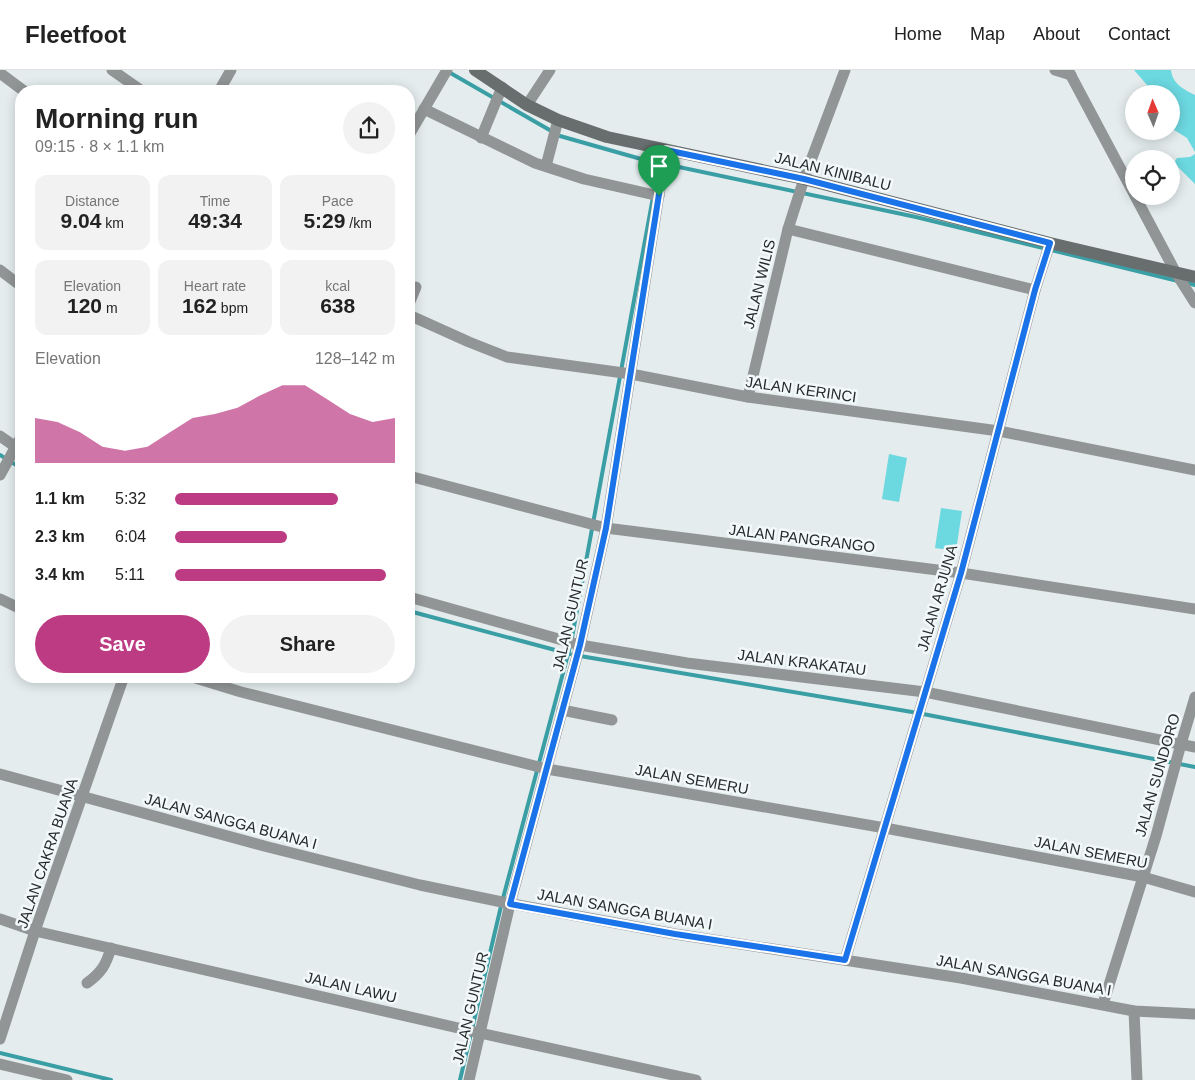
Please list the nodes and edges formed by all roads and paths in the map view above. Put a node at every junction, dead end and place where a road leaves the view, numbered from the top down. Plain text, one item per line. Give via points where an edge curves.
1 (112, 70) edge
2 (231, 70) edge
3 (447, 70) edge
4 (475, 70) edge
5 (550, 70) edge
6 (845, 70) edge
7 (1055, 70) edge
8 (1069, 73) edge
9 (0, 74) edge
10 (16, 85) edge
11 (133, 85) edge
12 (222, 85) edge
13 (502, 87) junction
14 (527, 105) junction
15 (424, 109) junction
16 (558, 120) junction
17 (415, 125) edge
18 (481, 138) junction
19 (666, 150) junction
20 (546, 166) junction
21 (1125, 178) edge
22 (804, 179) junction
23 (659, 196) junction
24 (1139, 205) edge
25 (788, 229) junction
26 (1050, 243) junction
27 (0, 270) edge
28 (1176, 273) junction
29 (1195, 277) edge
30 (15, 281) edge
31 (1035, 290) junction
32 (1195, 303) edge
33 (415, 319) edge
34 (631, 374) junction
35 (748, 397) junction
36 (999, 431) junction
37 (0, 436) edge
38 (15, 447) edge
39 (15, 453) edge
40 (1195, 470) edge
41 (0, 474) edge
42 (415, 478) edge
43 (606, 528) junction
44 (961, 573) junction
45 (0, 599) edge
46 (415, 599) edge
47 (15, 606) edge
48 (1195, 609) edge
49 (580, 645) junction
50 (122, 683) edge
51 (212, 683) edge
52 (925, 692) junction
53 (1195, 697) edge
54 (562, 710) junction
55 (612, 720) dead end
56 (1181, 744) junction
57 (1195, 747) edge
58 (547, 769) junction
59 (0, 774) edge
60 (83, 798) junction
61 (885, 828) junction
62 (1143, 877) junction
63 (1195, 892) edge
64 (510, 904) junction
65 (0, 919) edge
66 (35, 931) junction
67 (111, 948) junction
68 (845, 960) junction
69 (87, 983) dead end
70 (1103, 1004) junction
71 (1134, 1011) junction
72 (1195, 1014) edge
73 (480, 1033) junction
74 (0, 1039) edge
75 (0, 1064) edge
76 (67, 1080) edge
77 (469, 1080) edge
78 (696, 1080) edge
79 (1137, 1080) edge

1 - 11 street
2 - 12 street
3 - 15 street
4 - 13 street, JALAN KINIBALU
5 - 14 street
6 - 22 street
7 - 8 street
8 - 21 street
9 - 10 street
13 - 14 street, JALAN KINIBALU
13 - 18 street
14 - 16 street, JALAN KINIBALU
15 - 17 street
15 - 18 street
16 - 19 street, JALAN KINIBALU via 607,137
16 - 20 street
18 - 20 street
19 - 22 street, JALAN KINIBALU
19 - 23 street, JALAN GUNTUR
20 - 23 street via 584,179
22 - 25 street, JALAN WILIS
22 - 26 street, JALAN KINIBALU
23 - 34 street, JALAN GUNTUR
24 - 28 street
25 - 31 street
25 - 35 street, JALAN WILIS
26 - 28 street, JALAN KINIBALU
26 - 31 street, JALAN ARJUNA
27 - 30 street
28 - 29 street, JALAN KINIBALU
28 - 32 street
31 - 36 street, JALAN ARJUNA
33 - 34 street, JALAN KERINCI via 507,357
34 - 35 street, JALAN KERINCI
34 - 43 street, JALAN GUNTUR
35 - 36 street, JALAN KERINCI
36 - 40 street, JALAN KERINCI
36 - 44 street, JALAN ARJUNA
37 - 38 street
39 - 41 street
42 - 43 street, JALAN PANGRANGO
43 - 44 street, JALAN PANGRANGO
43 - 49 street, JALAN GUNTUR
44 - 48 street, JALAN PANGRANGO
44 - 52 street, JALAN ARJUNA
45 - 47 street
46 - 49 street, JALAN KRAKATAU
49 - 52 street, JALAN KRAKATAU via 687,663
49 - 54 street, JALAN GUNTUR
50 - 60 street, JALAN CAKRA BUANA
51 - 58 street, JALAN SEMERU
52 - 56 street, JALAN KRAKATAU
52 - 61 street, JALAN ARJUNA
53 - 56 street, JALAN SUNDORO
54 - 55 street
54 - 58 street, JALAN GUNTUR
56 - 57 street, JALAN KRAKATAU
56 - 62 street, JALAN SUNDORO
58 - 61 street, JALAN SEMERU
58 - 64 street, JALAN GUNTUR
59 - 60 street, JALAN SANGGA BUANA I
60 - 64 street, JALAN SANGGA BUANA I via 410,883
60 - 66 street, JALAN CAKRA BUANA
61 - 62 street, JALAN SEMERU
61 - 68 street, JALAN ARJUNA
62 - 63 street, JALAN SEMERU
62 - 70 street, JALAN SUNDORO
64 - 68 street, JALAN SANGGA BUANA I
64 - 73 street, JALAN GUNTUR
65 - 66 street, JALAN LAWU
66 - 67 street, JALAN LAWU
66 - 74 street, JALAN CAKRA BUANA
67 - 69 street via 103,968
67 - 73 street, JALAN LAWU
68 - 70 street, JALAN SANGGA BUANA I
70 - 71 street, JALAN SANGGA BUANA I
71 - 72 street, JALAN SANGGA BUANA I
71 - 79 street
73 - 77 street, JALAN GUNTUR
73 - 78 street, JALAN LAWU
75 - 76 street

